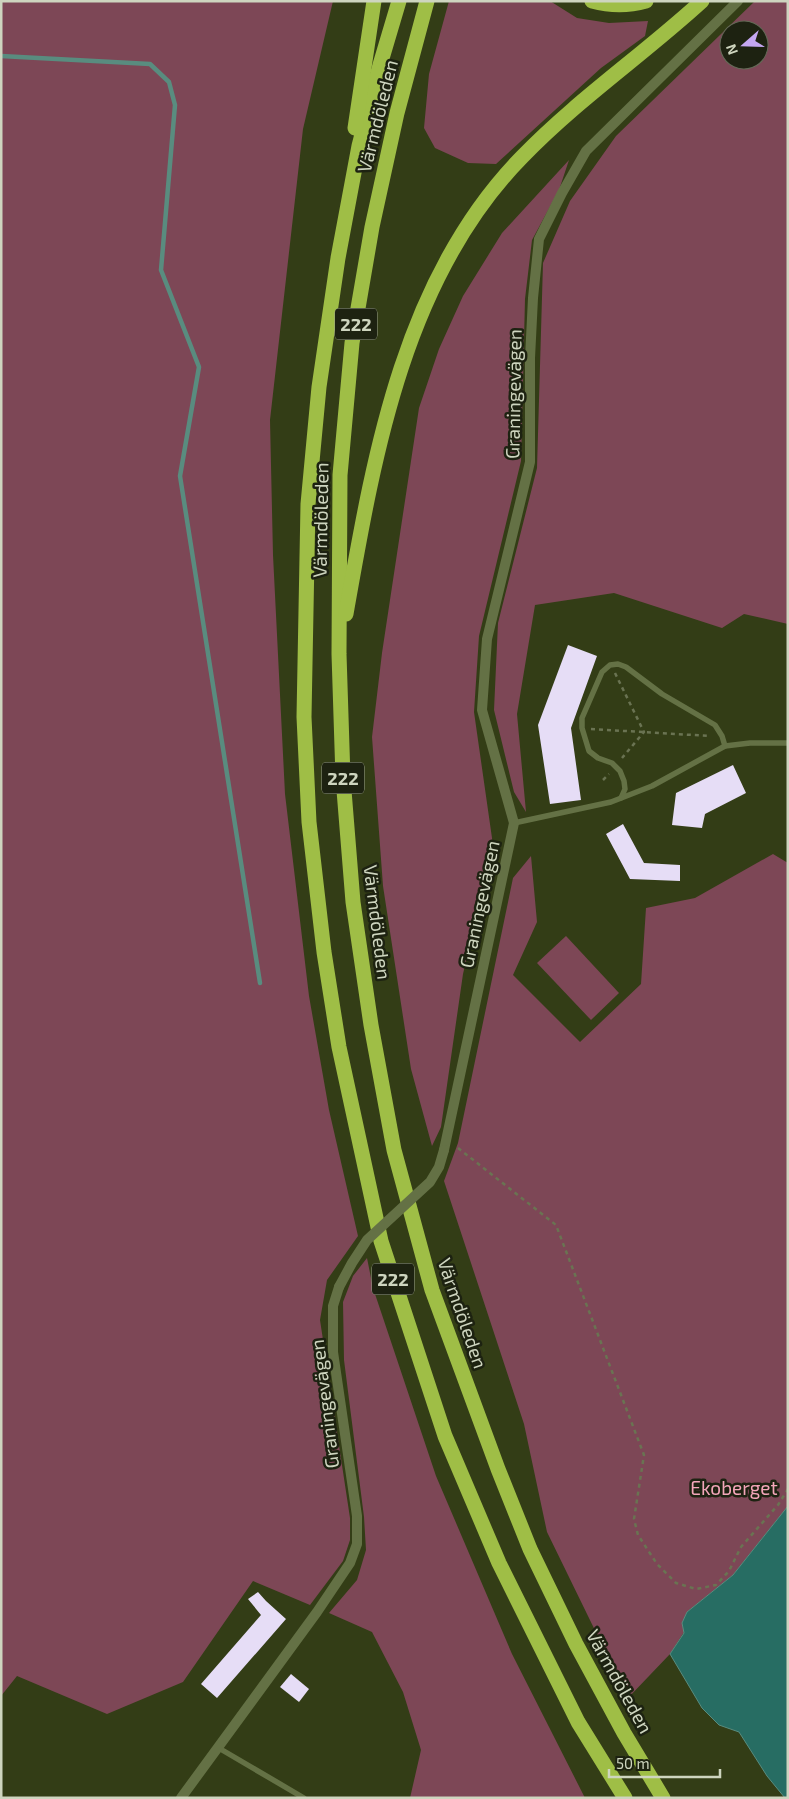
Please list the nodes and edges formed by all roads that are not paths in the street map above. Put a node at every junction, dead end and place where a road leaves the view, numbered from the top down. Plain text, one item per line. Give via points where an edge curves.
1 (374, 1) edge
2 (399, 1) edge
3 (427, 1) edge
4 (592, 1) edge
5 (646, 1) edge
6 (702, 1) edge
7 (738, 1) edge
8 (338, 258) junction
9 (339, 654) junction
10 (788, 743) edge
11 (725, 746) junction
12 (621, 798) junction
13 (514, 822) junction
14 (217, 1747) junction
15 (181, 1798) edge
16 (304, 1798) edge
17 (625, 1798) edge
18 (663, 1798) edge

1 - 8 highway
2 - 8 highway, Värmdöleden / 222 via 359,146
3 - 9 highway, Värmdöleden / 222 via 397,113 372,227 352,343 340,475
4 - 5 highway via 608,6
6 - 9 highway via 576,106 521,157 486,198 453,250 425,303 395,385 367,495
7 - 13 street, Graningevägen via 586,151 540,239 530,358 530,462 487,639 482,710
8 - 17 highway, Värmdöleden / 222 via 319,387 308,504 304,717 310,822 324,952 339,1047 381,1241 445,1436 503,1572 578,1722
9 - 18 highway, Värmdöleden / 222 via 343,778 353,902 394,1150 432,1290 530,1549 576,1644
10 - 11 lane
11 - 12 lane via 652,786
11 - 12 lane via 715,726 626,668 611,665 602,672 582,718 582,728 589,751 612,763 624,780
12 - 13 lane
13 - 14 street, Graningevägen, bridge via 439,1168 430,1182 367,1240 339,1287 333,1306 333,1352 357,1516 357,1544 350,1563 317,1612
14 - 15 street, Graningevägen
14 - 16 lane

